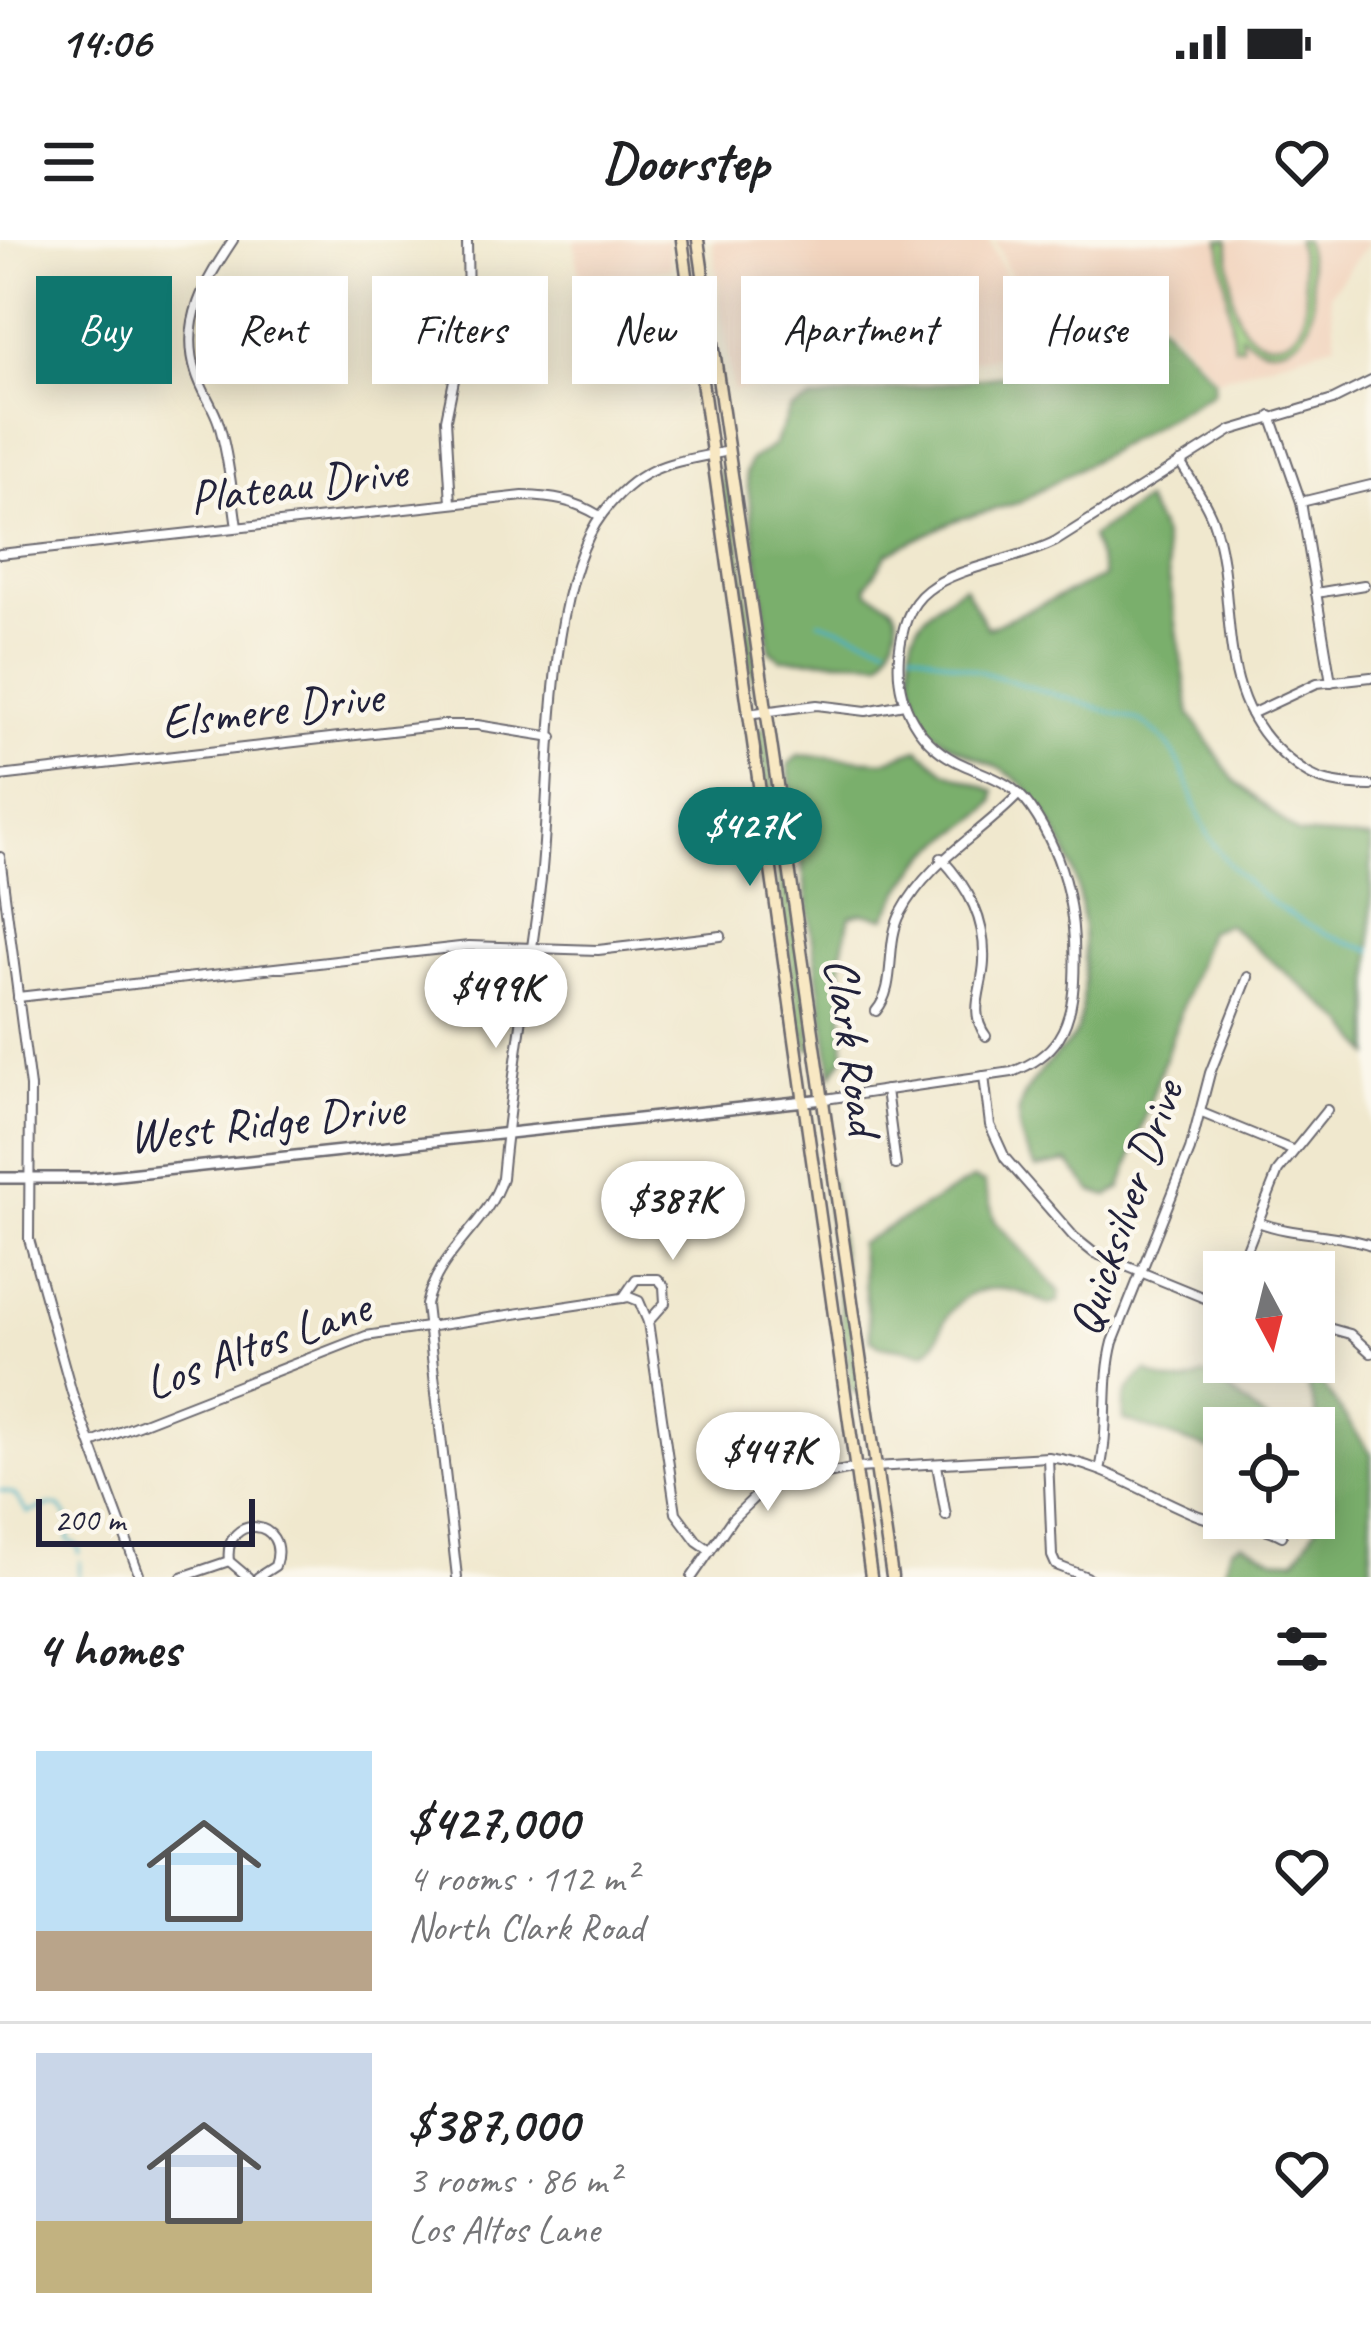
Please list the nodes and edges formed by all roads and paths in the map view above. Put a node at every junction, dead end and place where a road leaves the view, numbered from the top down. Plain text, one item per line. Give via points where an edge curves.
1 (233, 240) edge
2 (466, 240) edge
3 (682, 240) edge
4 (698, 240) edge
5 (1371, 381) edge
6 (1271, 416) junction
7 (730, 451) junction
8 (712, 455) junction
9 (1180, 462) junction
10 (1371, 485) edge
11 (1301, 502) junction
12 (451, 503) junction
13 (600, 516) junction
14 (237, 527) junction
15 (0, 554) edge
16 (1364, 585) dead end
17 (1316, 593) junction
18 (1371, 677) edge
19 (1331, 682) junction
20 (904, 704) junction
21 (766, 711) junction
22 (747, 714) junction
23 (1251, 714) junction
24 (553, 737) junction
25 (0, 776) edge
26 (1371, 786) edge
27 (1019, 794) junction
28 (0, 857) edge
29 (941, 858) junction
30 (721, 936) dead end
31 (533, 947) junction
32 (1248, 977) dead end
33 (18, 997) junction
34 (876, 1011) dead end
35 (986, 1036) dead end
36 (984, 1076) junction
37 (886, 1090) junction
38 (825, 1099) junction
39 (806, 1102) junction
40 (1328, 1110) dead end
41 (1202, 1113) junction
42 (506, 1132) junction
43 (1292, 1150) junction
44 (896, 1165) dead end
45 (0, 1178) edge
46 (28, 1179) junction
47 (1258, 1222) junction
48 (1371, 1245) edge
49 (1246, 1251) edge
50 (1141, 1273) junction
51 (623, 1298) junction
52 (1203, 1298) edge
53 (648, 1322) junction
54 (426, 1329) junction
55 (1335, 1330) edge
56 (1371, 1353) edge
57 (92, 1443) junction
58 (1048, 1457) junction
59 (937, 1466) junction
60 (857, 1468) junction
61 (878, 1468) junction
62 (1100, 1470) junction
63 (946, 1516) dead end
64 (1203, 1517) edge
65 (710, 1550) junction
66 (229, 1561) junction
67 (140, 1577) edge
68 (182, 1577) edge
69 (248, 1577) edge
70 (258, 1577) edge
71 (457, 1577) edge
72 (692, 1577) edge
73 (872, 1577) edge
74 (892, 1577) edge
75 (1087, 1577) edge

1 - 14 street via 198,297 192,344 224,443
2 - 12 street via 468,312 446,419
3 - 8 main road
4 - 7 main road, Clark Road
5 - 6 street
6 - 9 street
6 - 11 street
7 - 8 street
7 - 21 main road, Clark Road
8 - 13 street via 650,470
8 - 22 main road
9 - 20 street via 1055,541 924,593 903,628
9 - 23 street via 1213,519 1233,663
10 - 11 street
11 - 17 street
12 - 13 street, Plateau Drive via 555,497
12 - 14 street, Plateau Drive
13 - 24 street via 572,586
14 - 15 street, Plateau Drive
16 - 17 street
17 - 19 street
18 - 19 street
19 - 23 street
20 - 21 street
20 - 27 street via 943,754
21 - 22 street
21 - 38 main road, Clark Road
22 - 39 main road
23 - 26 street via 1262,734 1316,781
24 - 25 street, Elsmere Drive via 443,725
24 - 31 street
27 - 29 street
27 - 36 street via 1052,843 1068,886 1076,944 1072,1006 1045,1056
28 - 33 street
29 - 34 street via 898,918 887,998
29 - 35 street via 972,898 981,926 975,1011
30 - 31 street via 598,950
31 - 33 street via 470,946
31 - 42 street
32 - 41 street, Quicksilver Drive
33 - 46 street via 32,1120
36 - 37 street
36 - 50 street via 990,1125 1005,1158 1074,1237
37 - 38 street
37 - 44 street
38 - 39 street, West Ridge Drive
38 - 61 main road, Clark Road
39 - 42 street, West Ridge Drive
39 - 60 main road
40 - 43 street
41 - 43 street
41 - 50 street, Quicksilver Drive
42 - 46 street, West Ridge Drive
42 - 54 street via 498,1193 436,1273
43 - 47 street
45 - 46 street, West Ridge Drive
46 - 57 street via 34,1264
47 - 48 street
47 - 49 street
50 - 52 street
50 - 62 street, Quicksilver Drive via 1109,1355
51 - 53 street via 639,1301
51 - 53 street, Los Altos Lane via 636,1279 658,1279 665,1303
51 - 54 street, Los Altos Lane
53 - 65 street via 676,1513
54 - 57 street, Los Altos Lane via 344,1342
54 - 71 street
55 - 56 street
57 - 67 street
58 - 59 street
58 - 62 street
58 - 75 street via 1052,1556
59 - 61 street
59 - 63 street
60 - 61 street
60 - 65 street via 758,1494
60 - 73 main road
61 - 74 main road, Clark Road
62 - 64 street
65 - 72 street
66 - 68 street
66 - 69 street
66 - 70 street via 233,1536 248,1527 266,1530 278,1558

